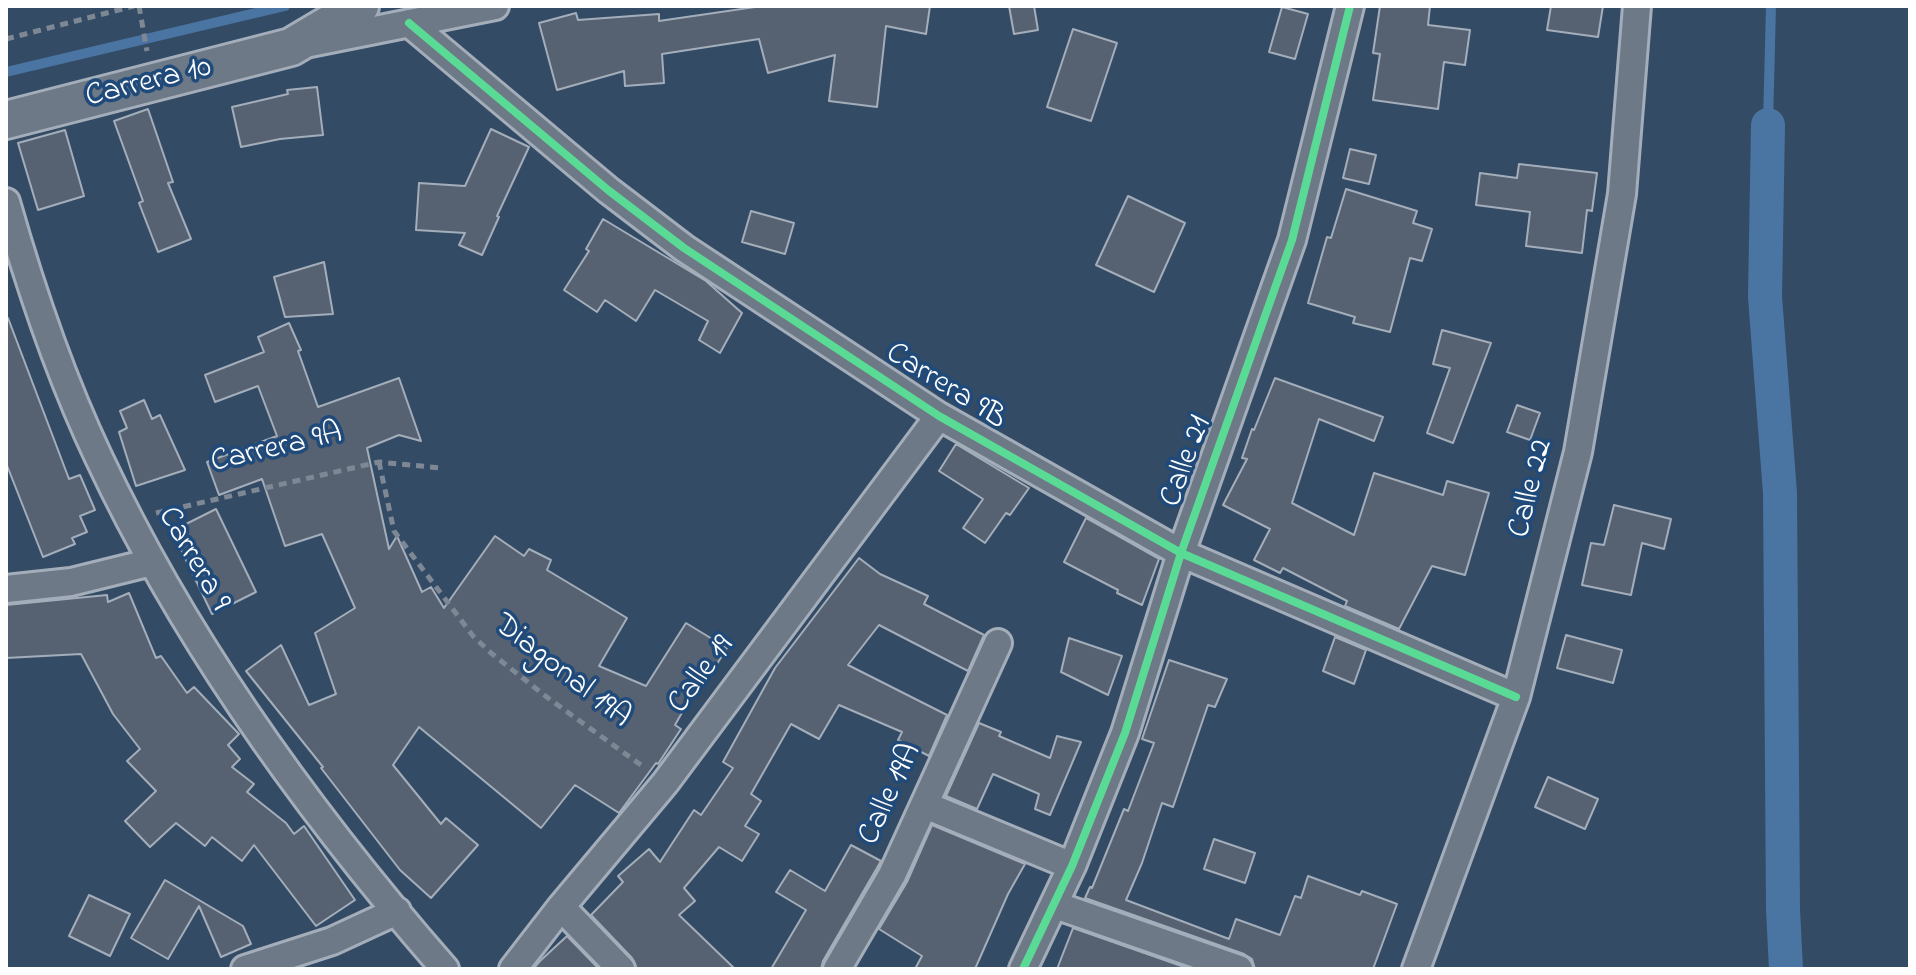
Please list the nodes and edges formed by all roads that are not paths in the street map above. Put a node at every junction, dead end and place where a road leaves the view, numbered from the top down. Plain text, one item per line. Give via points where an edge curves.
1 (360, 6) edge
2 (495, 6) edge
3 (1350, 6) edge
4 (1637, 6) edge
5 (409, 23) junction
6 (291, 47) junction
7 (6, 120) edge
8 (6, 202) edge
9 (939, 416) junction
10 (1181, 553) junction
11 (152, 562) junction
12 (6, 589) edge
13 (998, 643) dead end
14 (1516, 697) junction
15 (925, 805) junction
16 (1072, 866) junction
17 (1055, 905) junction
18 (561, 907) junction
19 (397, 911) junction
20 (245, 969) edge
21 (445, 969) edge
22 (513, 969) edge
23 (621, 969) edge
24 (837, 969) edge
25 (1023, 969) edge
26 (1239, 969) edge
27 (1416, 969) edge

1 - 6 street, Carrera 10
2 - 5 street, Carrera 10
3 - 10 street, Calle 21 via 1292,240
4 - 14 street, Calle 22 via 1622,194 1578,452
5 - 6 street, Carrera 10
5 - 9 street, Carrera 9B via 684,248
6 - 7 street, Carrera 10
8 - 11 street, Carrera 9 via 70,392
9 - 10 street, Carrera 9B
9 - 18 street, Calle 19 via 665,783
10 - 14 street, Carrera 9B
10 - 16 street, Calle 21 via 1125,733
11 - 12 street via 58,584
11 - 19 street, Carrera 9 via 239,700
13 - 15 street, Calle 19A
14 - 27 street, Calle 22
15 - 16 street
15 - 24 street, Calle 19A via 892,875
16 - 17 street, Calle 21
17 - 25 street, Calle 21
17 - 26 street
18 - 22 street, Calle 19
18 - 23 street
19 - 20 street via 332,941
19 - 21 street, Carrera 9

